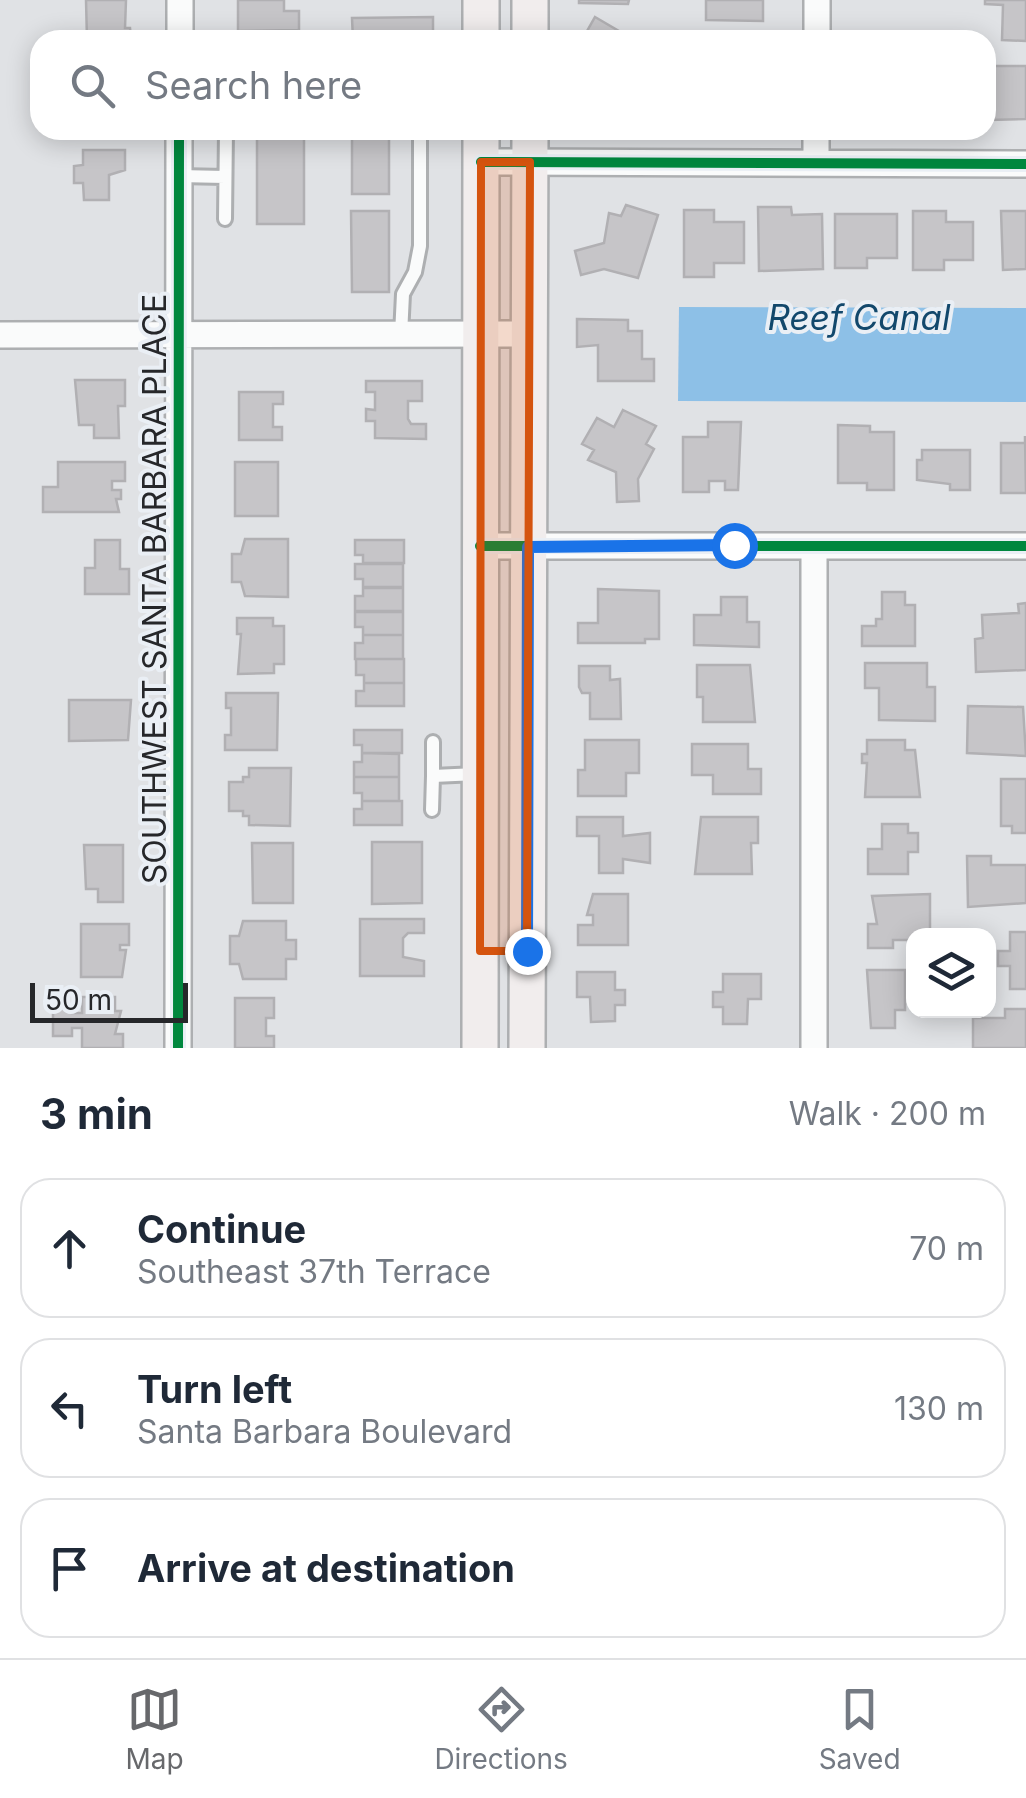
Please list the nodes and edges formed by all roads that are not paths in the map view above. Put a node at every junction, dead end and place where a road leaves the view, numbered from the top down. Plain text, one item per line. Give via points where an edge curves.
1 (180, 0) edge
2 (481, 0) edge
3 (530, 0) edge
4 (817, 0) edge
5 (180, 30) edge
6 (481, 30) edge
7 (530, 30) edge
8 (817, 30) edge
9 (180, 140) edge
10 (226, 140) edge
11 (420, 140) edge
12 (816, 140) edge
13 (480, 146) edge
14 (530, 146) edge
15 (816, 162) junction
16 (1026, 164) edge
17 (180, 176) junction
18 (226, 177) junction
19 (226, 219) dead end
20 (180, 334) junction
21 (401, 334) junction
22 (480, 334) junction
23 (529, 334) junction
24 (0, 335) edge
25 (480, 546) junction
26 (1026, 546) edge
27 (528, 547) junction
28 (814, 547) junction
29 (433, 742) dead end
30 (480, 774) junction
31 (433, 776) junction
32 (432, 810) dead end
33 (480, 951) junction
34 (527, 951) junction
35 (178, 1048) edge
36 (480, 1048) edge
37 (527, 1048) edge
38 (814, 1048) edge

1 - 5 street
2 - 6 main road
3 - 7 main road
4 - 8 street
9 - 17 street, SOUTHWEST SANTA BARBARA PLACE
10 - 18 lane
11 - 21 lane via 420,246 403,294
12 - 15 street
13 - 14 street
13 - 22 main road
14 - 15 street
14 - 23 main road
15 - 16 street
17 - 18 lane
17 - 20 street, SOUTHWEST SANTA BARBARA PLACE
18 - 19 lane
20 - 21 street
20 - 24 street
20 - 35 street, SOUTHWEST SANTA BARBARA PLACE
21 - 22 street
22 - 23 street
22 - 25 main road
23 - 27 main road
25 - 27 street
25 - 30 main road
26 - 28 street
27 - 28 street
27 - 34 main road
28 - 38 street
29 - 31 lane
30 - 31 lane
30 - 33 main road
31 - 32 lane
33 - 34 main road
33 - 36 main road
34 - 37 main road

